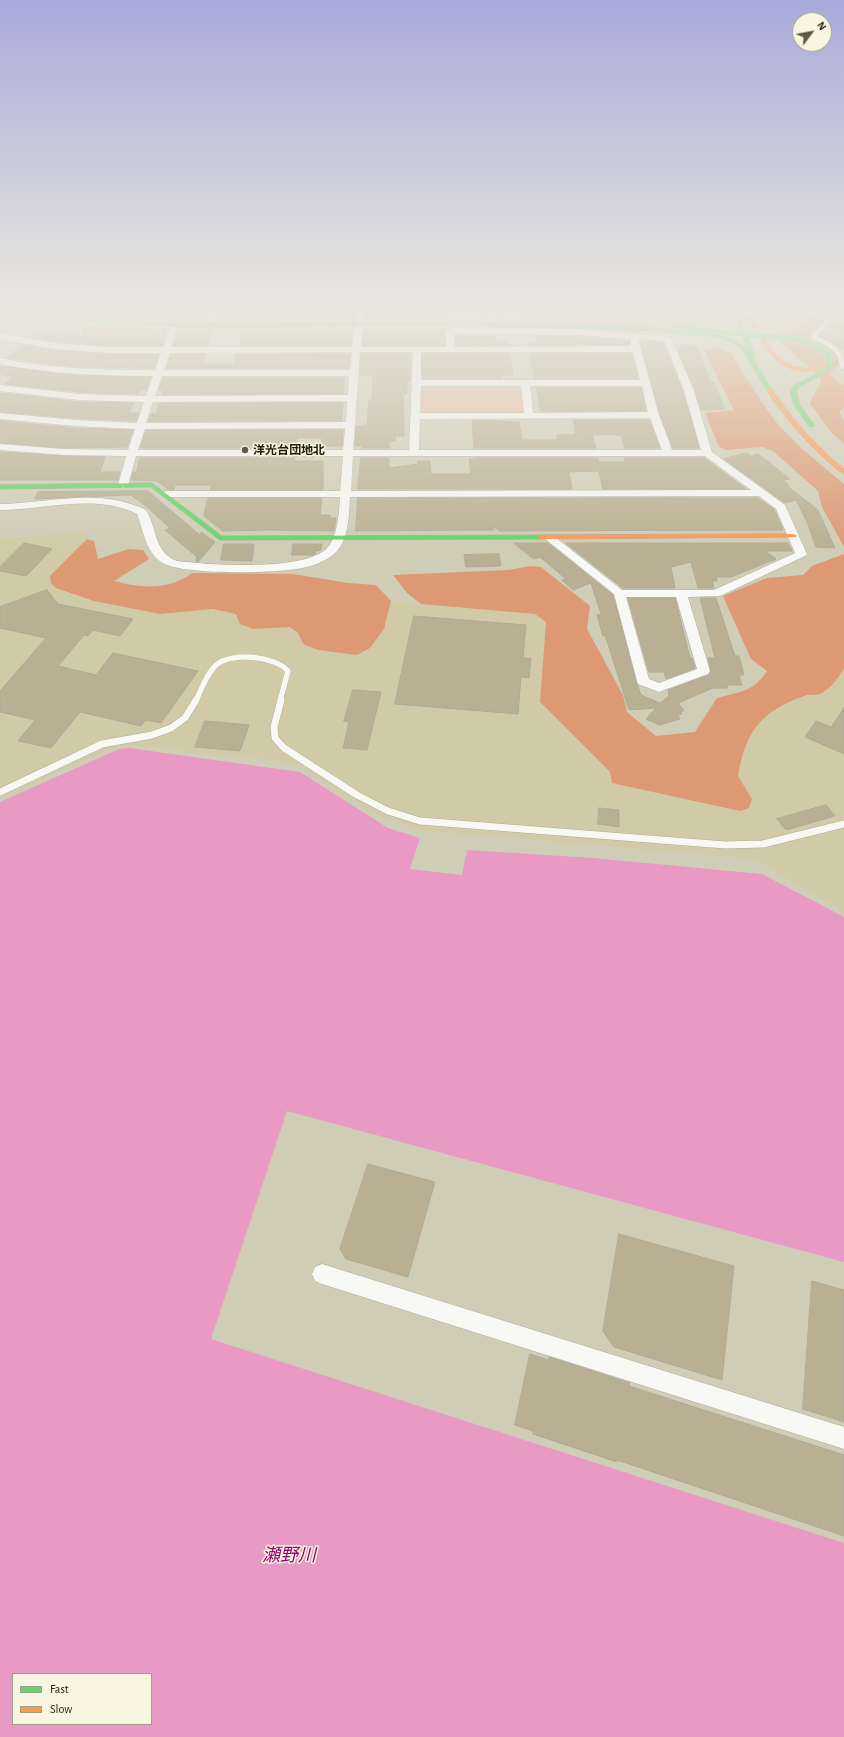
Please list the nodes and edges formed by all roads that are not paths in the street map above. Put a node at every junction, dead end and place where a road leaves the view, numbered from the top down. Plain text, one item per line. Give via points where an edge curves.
1 (20, 390) edge
2 (152, 390) edge
3 (353, 390) edge
4 (415, 390) edge
5 (526, 390) edge
6 (647, 390) edge
7 (689, 390) edge
8 (769, 390) edge
9 (770, 390) edge
10 (782, 390) dead end
11 (795, 390) edge
12 (352, 398) junction
13 (149, 399) junction
14 (776, 401) junction
15 (529, 415) junction
16 (654, 415) junction
17 (0, 416) edge
18 (414, 416) junction
19 (351, 425) junction
20 (142, 426) junction
21 (818, 433) dead end
22 (0, 447) edge
23 (668, 452) junction
24 (131, 453) junction
25 (348, 453) junction
26 (414, 453) junction
27 (707, 453) junction
28 (841, 458) edge
29 (844, 472) edge
30 (123, 485) junction
31 (0, 487) edge
32 (760, 493) junction
33 (166, 494) junction
34 (345, 494) junction
35 (0, 507) edge
36 (794, 536) junction
37 (339, 538) junction
38 (550, 538) junction
39 (619, 593) junction
40 (681, 595) junction
41 (0, 792) edge
42 (844, 824) edge
43 (322, 1274) dead end
44 (844, 1438) edge

1 - 13 street
2 - 13 street
3 - 12 street
4 - 18 street
5 - 15 street
6 - 16 street
7 - 27 street
8 - 14 main road
9 - 14 main road
10 - 28 main road via 812,431
11 - 21 main road via 792,397
12 - 13 street
12 - 19 street
13 - 20 street
14 - 29 main road via 800,433
15 - 16 street
15 - 18 street
16 - 23 street
17 - 20 street
18 - 26 street
19 - 20 street
19 - 25 street
20 - 24 street
22 - 24 street via 64,452
23 - 26 street
23 - 27 street
24 - 25 street
24 - 30 street
25 - 26 street
25 - 34 street
27 - 32 street
30 - 31 main road
30 - 33 main road via 152,485
32 - 34 street
32 - 36 street via 781,507
33 - 34 street
33 - 37 main road via 220,538
34 - 37 street
35 - 37 street via 95,501 124,502 142,512 158,553 167,561 186,566 288,567 325,555 334,548
36 - 38 main road
36 - 40 street via 801,554 716,594
37 - 38 main road
38 - 39 street
39 - 40 street
39 - 40 street via 643,681 659,688 704,671
41 - 42 lane via 102,744 118,739 158,734 179,724 189,716 212,668 221,660 234,657 271,659 283,664 288,671 274,728 275,738 284,748 357,795 388,811 420,821 725,845 763,844
43 - 44 street

